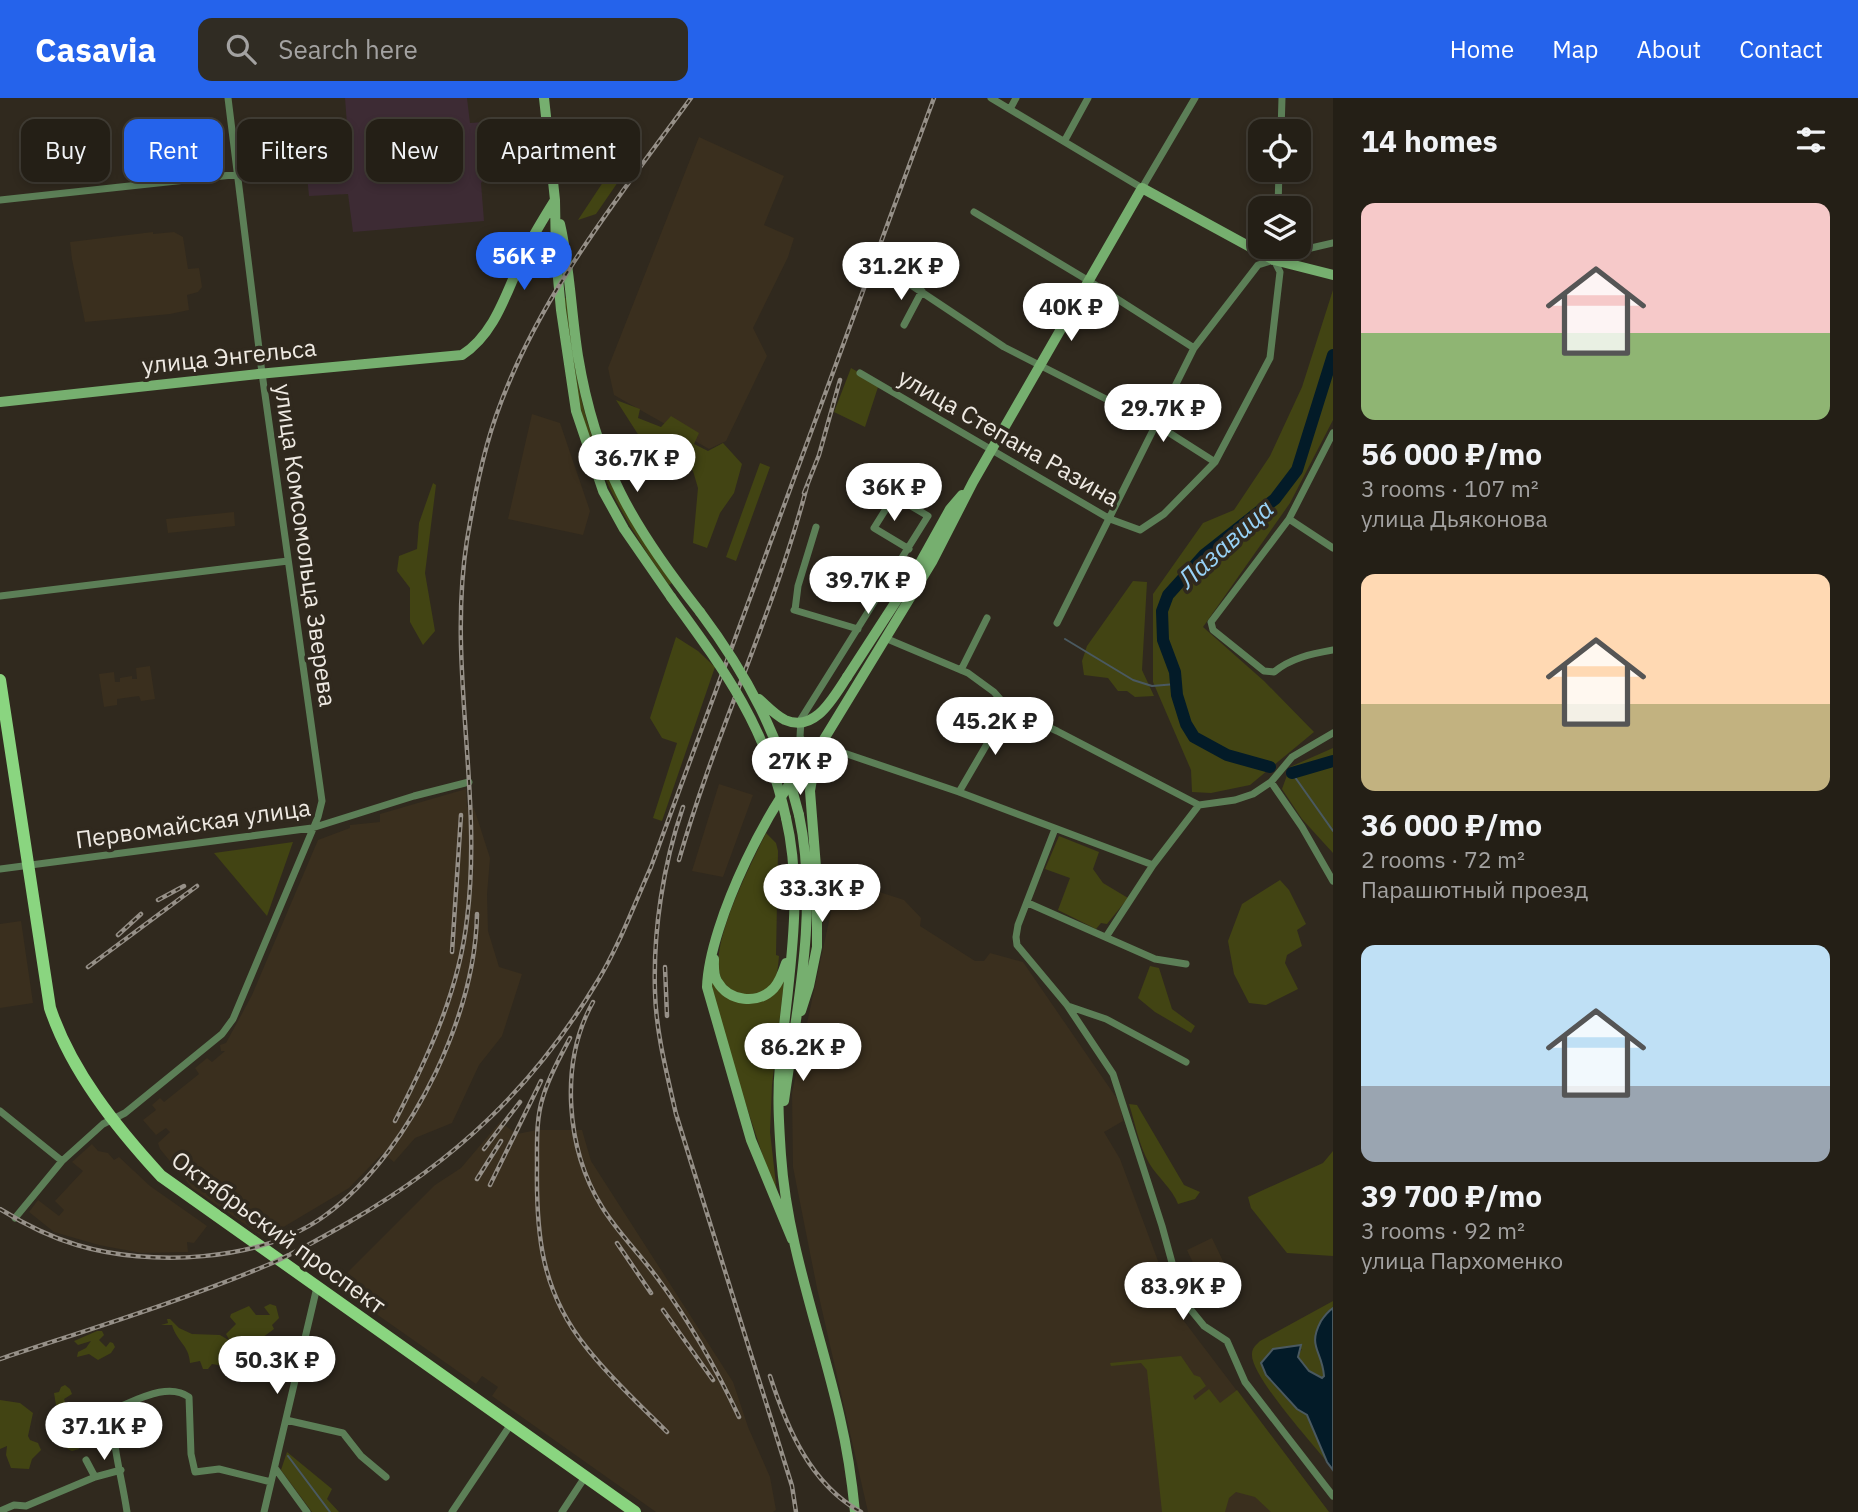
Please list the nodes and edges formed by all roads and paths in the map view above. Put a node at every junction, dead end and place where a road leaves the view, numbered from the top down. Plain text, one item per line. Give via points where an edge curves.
1 (228, 98) edge
2 (544, 98) edge
3 (991, 98) edge
4 (1016, 98) edge
5 (1088, 98) edge
6 (1195, 98) edge
7 (1282, 98) edge
8 (1010, 109) junction
9 (1281, 119) edge
10 (1065, 140) junction
11 (237, 166) edge
12 (237, 174) edge
13 (239, 182) edge
14 (1142, 188) junction
15 (0, 200) edge
16 (555, 200) junction
17 (974, 212) dead end
18 (1248, 239) edge
19 (1333, 243) edge
20 (1311, 248) edge
21 (1266, 259) edge
22 (1277, 259) edge
23 (1293, 259) edge
24 (1333, 275) edge
25 (899, 276) dead end
26 (1089, 281) junction
27 (922, 290) junction
28 (904, 325) dead end
29 (1194, 348) junction
30 (1040, 365) junction
31 (262, 373) junction
32 (860, 373) dead end
33 (0, 402) edge
34 (1157, 425) junction
35 (1333, 433) edge
36 (991, 451) junction
37 (1215, 462) junction
38 (973, 482) junction
39 (1110, 519) junction
40 (1289, 519) junction
41 (816, 527) dead end
42 (1333, 548) edge
43 (909, 549) junction
44 (288, 561) junction
45 (0, 596) edge
46 (987, 618) dead end
47 (1057, 623) dead end
48 (858, 629) junction
49 (885, 638) junction
50 (1333, 650) edge
51 (961, 670) junction
52 (0, 680) edge
53 (756, 697) junction
54 (1008, 708) junction
55 (1333, 733) edge
56 (818, 748) junction
57 (469, 782) dead end
58 (1271, 782) junction
59 (959, 792) junction
60 (1199, 805) junction
61 (312, 828) junction
62 (1055, 829) junction
63 (1153, 865) junction
64 (27, 866) junction
65 (0, 869) edge
66 (1333, 881) edge
67 (1028, 903) junction
68 (1106, 937) junction
69 (715, 946) junction
70 (792, 947) junction
71 (1186, 964) dead end
72 (1067, 1005) junction
73 (793, 1034) junction
74 (1186, 1062) dead end
75 (0, 1111) edge
76 (113, 1119) junction
77 (780, 1128) junction
78 (62, 1161) junction
79 (15, 1218) dead end
80 (793, 1239) junction
81 (317, 1286) junction
82 (286, 1420) junction
83 (511, 1424) junction
84 (86, 1460) dead end
85 (275, 1468) junction
86 (121, 1470) junction
87 (95, 1477) junction
88 (386, 1477) dead end
89 (585, 1477) junction
90 (271, 1482) junction
91 (1333, 1496) edge
92 (0, 1511) edge
93 (127, 1512) edge
94 (264, 1512) edge
95 (307, 1512) edge
96 (452, 1512) edge
97 (562, 1512) edge
98 (635, 1512) edge
99 (855, 1512) edge

1 - 11 street, улица Комсомольца Зверева
2 - 16 main road
3 - 8 street
4 - 8 street
5 - 10 street
6 - 14 street
7 - 9 street
8 - 10 street
10 - 14 street
12 - 15 street
13 - 31 street, улица Комсомольца Зверева
14 - 18 main road
14 - 26 main road
16 - 31 main road, улица Энгельса via 527,247 487,333 462,355
16 - 53 main road, bridge via 567,253 580,366 596,437 624,503 726,646
16 - 70 main road, bridge via 566,354 583,435 613,510 745,704 767,753 786,818 794,874
17 - 26 street
19 - 20 street
21 - 29 street
22 - 37 street via 1280,272 1270,358
23 - 24 main road
25 - 27 street
26 - 29 street
26 - 30 main road
27 - 28 street
27 - 30 street via 1004,347
29 - 34 street
30 - 34 street
30 - 36 main road
31 - 33 main road, улица Энгельса
31 - 44 street, улица Комсомольца Зверева
32 - 36 street, улица Степана Разина
34 - 37 street
34 - 39 street
35 - 40 street
36 - 38 main road
36 - 39 street, улица Степана Разина
37 - 39 street, улица Степана Разина via 1164,514 1140,530
38 - 49 main road via 932,562
38 - 53 main road, bridge via 950,509 915,572 820,714 793,722
39 - 47 street
40 - 42 street
40 - 50 street via 1211,622 1213,630 1264,671 1274,672 1298,658
41 - 48 street via 794,610
43 - 43 street via 874,528 894,496 928,516
43 - 48 street
44 - 45 street
44 - 61 street, улица Комсомольца Зверева via 322,802
46 - 51 street
48 - 56 street via 802,719 800,737
49 - 51 street
49 - 56 main road
51 - 54 street via 994,692
52 - 64 main road, Октябрьский проспект
53 - 73 main road, bridge via 779,745 799,815 806,872 806,930
54 - 59 street
54 - 60 street
55 - 58 street via 1293,757
56 - 59 street
56 - 69 main road via 761,830
56 - 73 main road via 810,791 817,947
57 - 61 street, Первомайская улица
58 - 60 street via 1235,800
58 - 66 street
59 - 62 street
60 - 63 street
61 - 64 street, Первомайская улица
61 - 76 street, улица Комсомольца Зверева via 233,1019 187,1064
62 - 63 street
62 - 67 street
63 - 68 street
64 - 65 street, Первомайская улица
64 - 76 main road, Октябрьский проспект via 44,984 58,1032
67 - 68 street
67 - 72 street via 1018,925 1017,945
68 - 71 street via 1155,959
69 - 70 main road via 717,981 744,999 763,996 774,988
69 - 80 main road via 707,972 712,1008 751,1140
70 - 77 main road via 779,1067
72 - 74 street via 1106,1019
72 - 91 street via 1113,1074 1182,1300 1204,1326 1227,1341 1245,1382
73 - 77 main road
75 - 78 street
76 - 78 street, улица Комсомольца Зверева
76 - 81 main road, Октябрьский проспект via 161,1176
77 - 80 main road
78 - 79 street, улица Комсомольца Зверева
80 - 99 main road via 841,1419
81 - 82 street
81 - 83 main road, Октябрьский проспект
82 - 85 street
82 - 88 street via 343,1433
83 - 89 main road, Октябрьский проспект
83 - 96 street
84 - 87 street
85 - 90 street
85 - 95 street
86 - 87 street
86 - 90 street via 111,1435 111,1410 169,1389 189,1397 195,1472 219,1469
86 - 93 street
87 - 92 street via 26,1506
89 - 97 street
89 - 98 main road, Октябрьский проспект
90 - 94 street

